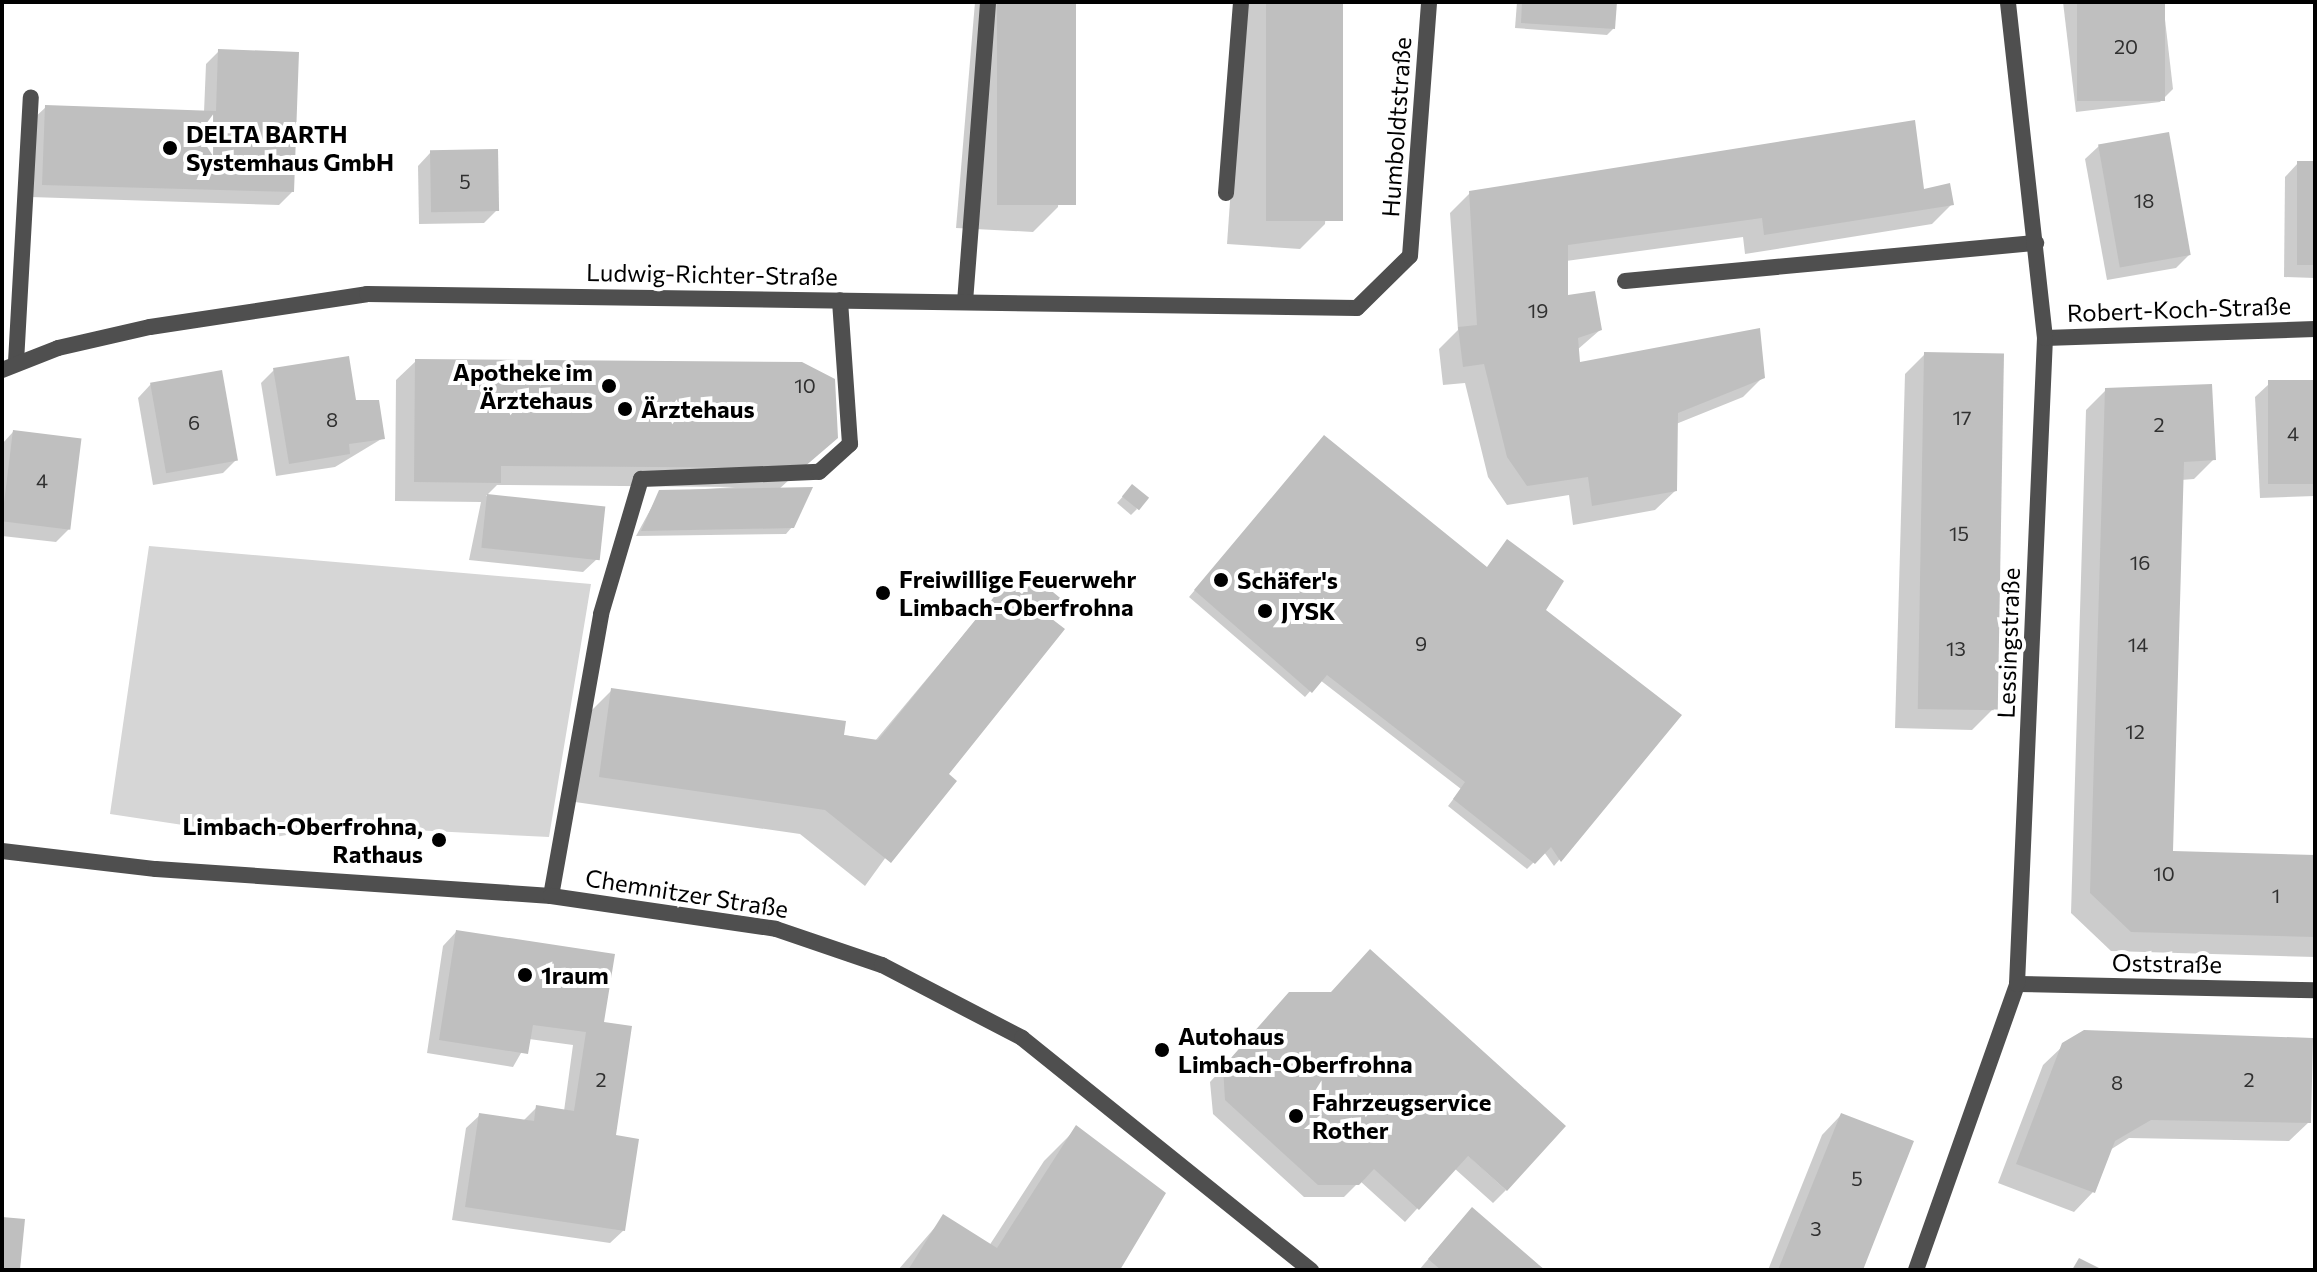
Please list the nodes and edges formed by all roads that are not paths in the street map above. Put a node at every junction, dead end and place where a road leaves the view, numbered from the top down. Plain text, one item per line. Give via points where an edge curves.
1 (988, 2) edge
2 (1241, 2) edge
3 (1429, 2) edge
4 (2008, 2) edge
5 (31, 97) dead end
6 (1226, 193) dead end
7 (2036, 243) junction
8 (1410, 256) joint
9 (1625, 281) dead end
10 (840, 300) junction
11 (965, 302) junction
12 (2315, 329) edge
13 (2045, 338) junction
14 (9, 366) edge
15 (2, 851) edge
16 (551, 896) junction
17 (2017, 984) junction
18 (2315, 990) edge
19 (1311, 1270) edge
20 (1916, 1270) edge

1 - 11 street
2 - 6 street
3 - 8 street, Humboldtstraße
4 - 7 street, Lessingstraße
5 - 14 street
7 - 9 street
7 - 13 street, Lessingstraße
8 - 11 street, Ludwig-Richter-Straße via 1357,308
10 - 11 street, Ludwig-Richter-Straße
10 - 14 street, Ludwig-Richter-Straße via 367,294 150,327
10 - 16 street via 850,444 819,472 641,479 601,614
12 - 13 street, Robert-Koch-Straße
13 - 17 street, Lessingstraße
15 - 16 street, Chemnitzer Straße via 156,869
16 - 19 street, Chemnitzer Straße via 776,929 882,965 1022,1038
17 - 18 street, Oststraße
17 - 20 street, Lessingstraße

